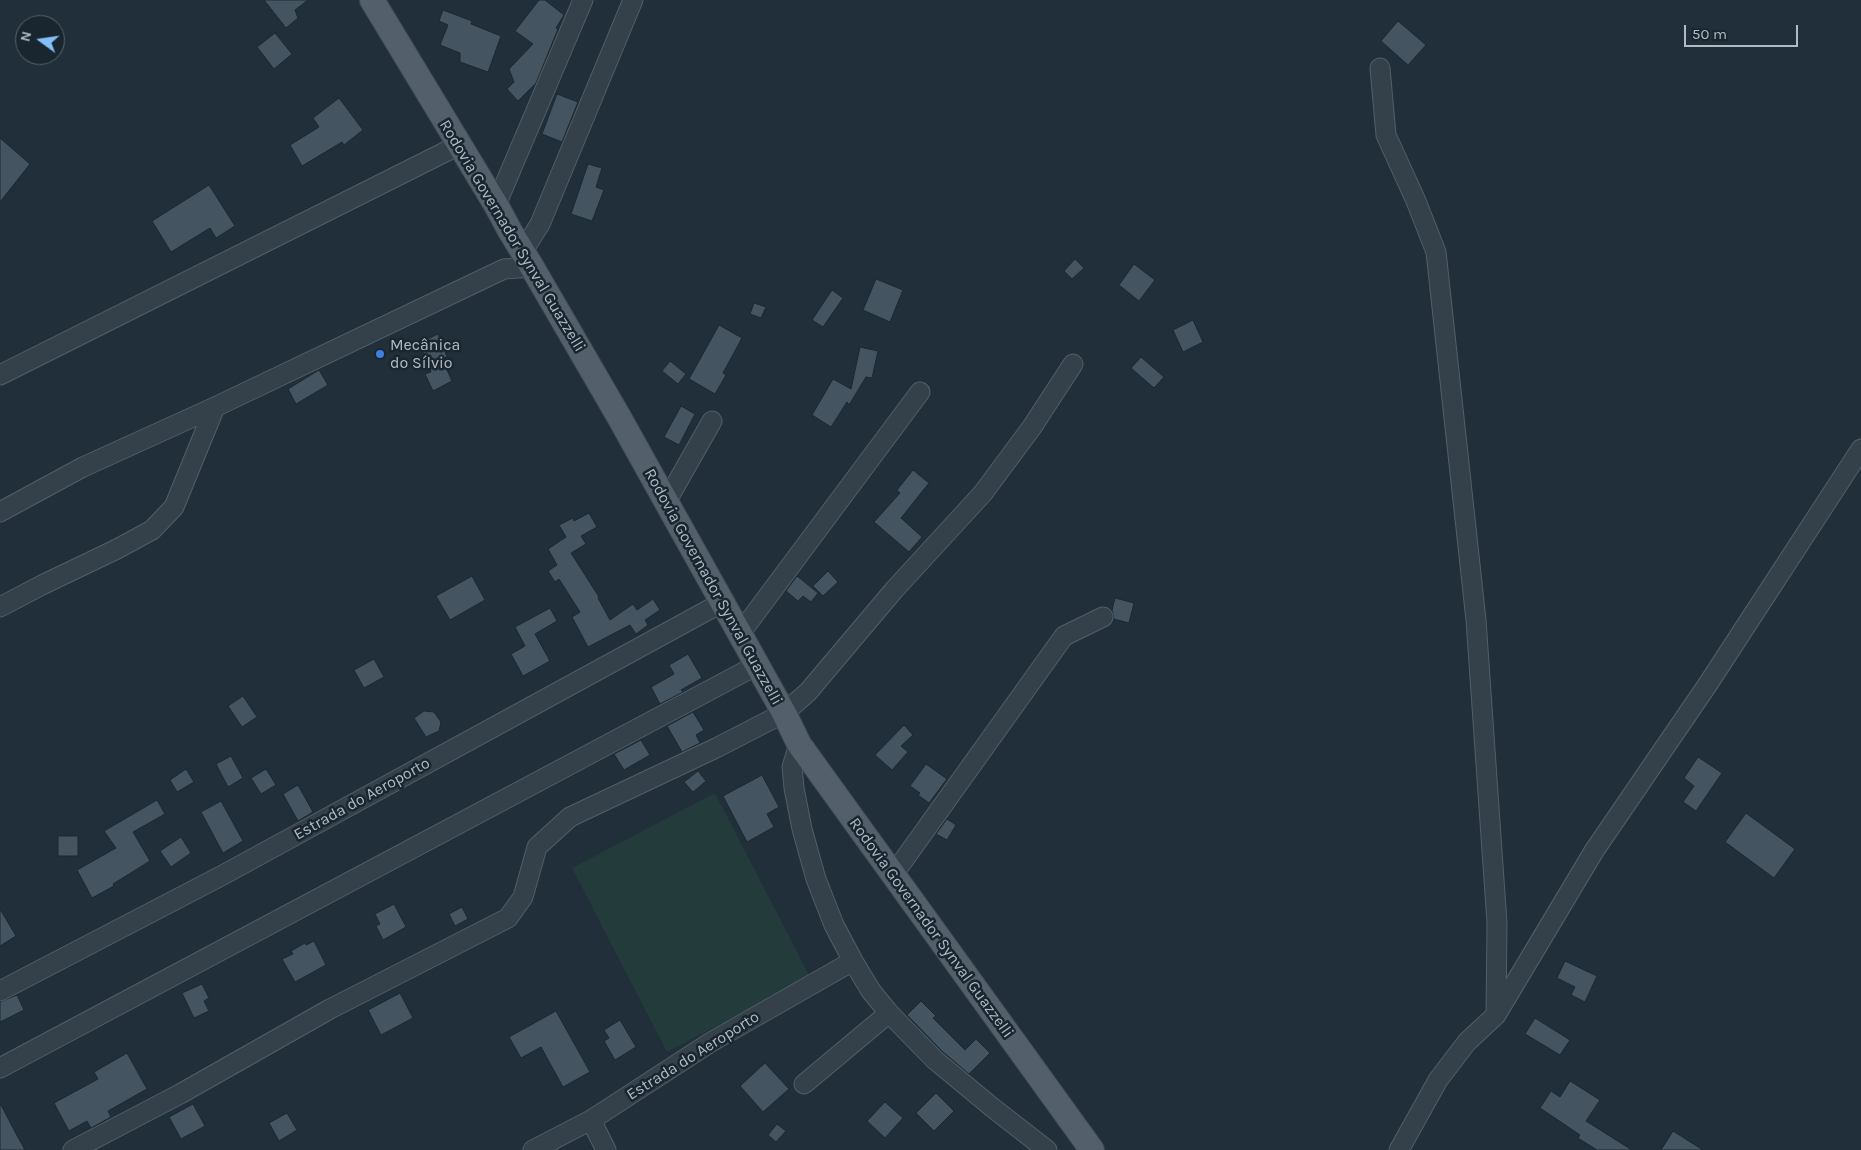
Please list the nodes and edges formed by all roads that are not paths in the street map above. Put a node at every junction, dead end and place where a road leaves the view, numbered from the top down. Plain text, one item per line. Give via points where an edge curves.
1 (583, 0) edge
2 (633, 0) edge
3 (380, 5) edge
4 (1380, 68) dead end
5 (459, 145) junction
6 (496, 205) junction
7 (528, 259) junction
8 (1073, 364) dead end
9 (0, 375) edge
10 (920, 392) dead end
11 (215, 407) junction
12 (712, 421) dead end
13 (1861, 448) edge
14 (666, 502) junction
15 (0, 512) edge
16 (721, 603) junction
17 (0, 607) edge
18 (1103, 617) dead end
19 (739, 635) junction
20 (757, 665) junction
21 (784, 713) junction
22 (799, 744) junction
23 (892, 875) junction
24 (853, 961) junction
25 (0, 991) edge
26 (889, 1013) junction
27 (1496, 1015) junction
28 (0, 1068) edge
29 (804, 1084) dead end
30 (591, 1120) junction
31 (73, 1150) edge
32 (533, 1150) edge
33 (606, 1150) edge
34 (1047, 1150) edge
35 (1092, 1150) edge
36 (1399, 1150) edge

1 - 6 street
2 - 7 street
3 - 5 main road, Rodovia Governador Synval Guazzelli
4 - 27 street via 1386,135 1436,252 1476,620 1497,923
5 - 6 main road, Rodovia Governador Synval Guazzelli
5 - 9 street
6 - 7 main road, Rodovia Governador Synval Guazzelli
7 - 11 street
7 - 14 main road, Rodovia Governador Synval Guazzelli
8 - 21 street via 1032,427 983,492 808,692
10 - 19 street
11 - 15 street via 83,468
11 - 17 street via 174,507 152,530
12 - 14 street
13 - 27 street via 1708,684 1594,851
14 - 16 main road, Rodovia Governador Synval Guazzelli
16 - 19 main road, Rodovia Governador Synval Guazzelli
16 - 25 street, Estrada do Aeroporto via 221,876
18 - 23 street via 1064,636
19 - 20 main road, Rodovia Governador Synval Guazzelli
20 - 21 main road, Rodovia Governador Synval Guazzelli
20 - 28 street
21 - 22 main road, Rodovia Governador Synval Guazzelli
21 - 31 street via 570,817 538,847 523,897 508,918 330,1009
22 - 23 main road, Rodovia Governador Synval Guazzelli
22 - 24 street via 792,767 802,830 816,879 834,925
23 - 35 main road, Rodovia Governador Synval Guazzelli
24 - 26 street
24 - 30 street, Estrada do Aeroporto via 710,1042
26 - 29 street
26 - 34 street via 935,1060
27 - 36 street via 1467,1042 1438,1080
30 - 32 street, Estrada do Aeroporto
30 - 33 street

